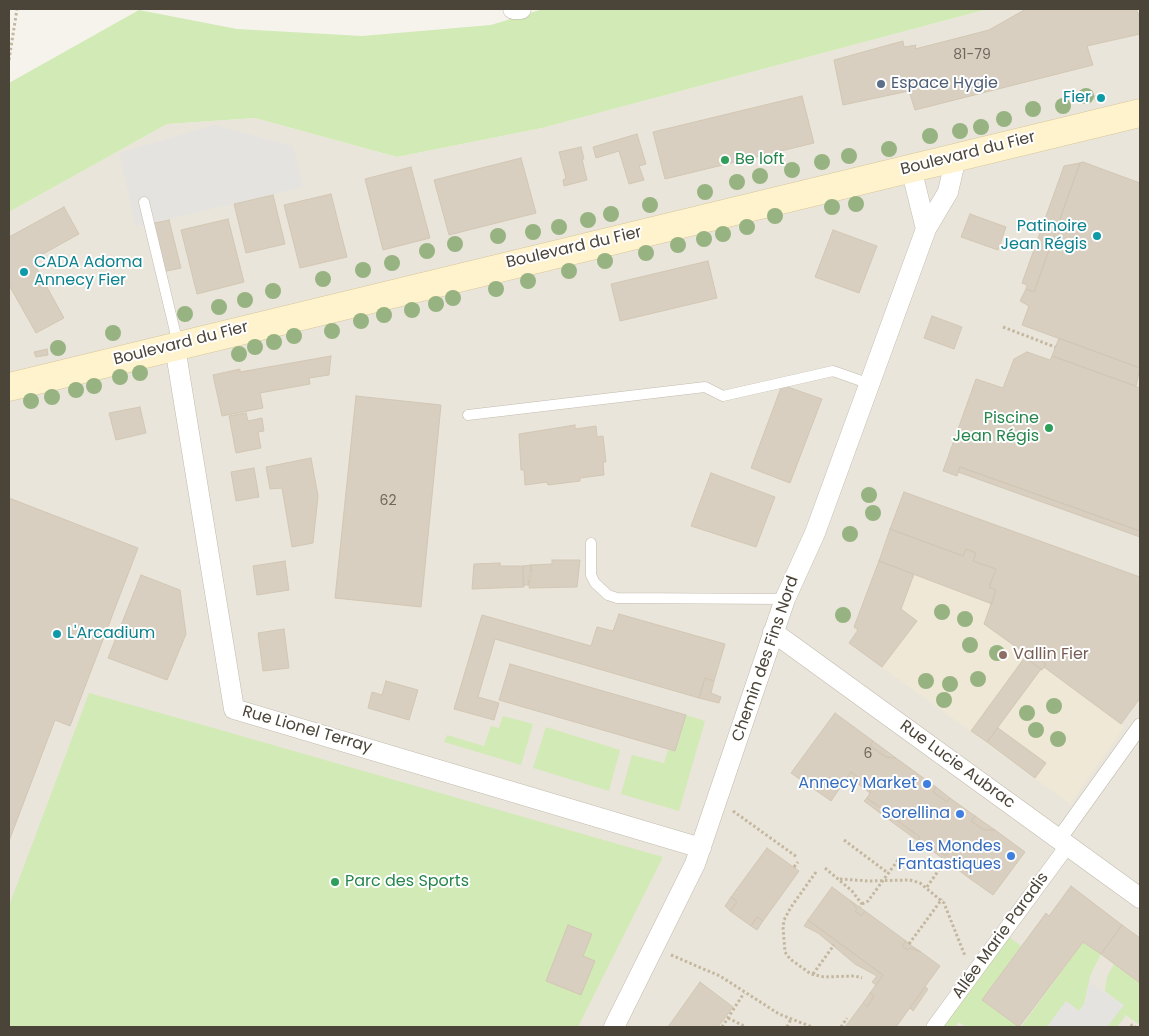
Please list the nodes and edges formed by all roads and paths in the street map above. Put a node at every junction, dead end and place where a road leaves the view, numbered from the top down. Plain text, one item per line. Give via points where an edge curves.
1 (17, 9) edge
2 (514, 9) edge
3 (521, 9) edge
4 (9, 60) edge
5 (1140, 113) edge
6 (956, 157) junction
7 (911, 168) junction
8 (144, 202) dead end
9 (926, 229) junction
10 (1003, 327) dead end
11 (177, 347) junction
12 (1056, 347) dead end
13 (870, 384) junction
14 (9, 387) edge
15 (468, 414) dead end
16 (591, 543) dead end
17 (784, 599) junction
18 (773, 632) junction
19 (1140, 726) edge
20 (716, 804) junction
21 (844, 840) dead end
22 (1063, 842) junction
23 (702, 848) junction
24 (797, 857) dead end
25 (898, 860) dead end
26 (946, 861) dead end
27 (798, 862) dead end
28 (794, 867) dead end
29 (825, 868) dead end
30 (816, 872) dead end
31 (888, 873) junction
32 (840, 879) junction
33 (883, 880) junction
34 (926, 887) junction
35 (1140, 898) edge
36 (942, 899) junction
37 (909, 944) dead end
38 (834, 945) dead end
39 (654, 948) junction
40 (978, 967) junction
41 (813, 974) junction
42 (862, 978) dead end
43 (744, 993) junction
44 (728, 1018) junction
45 (847, 1018) dead end
46 (791, 1019) junction
47 (614, 1027) edge
48 (722, 1027) edge
49 (746, 1027) edge
50 (787, 1027) edge
51 (812, 1027) edge
52 (841, 1027) edge
53 (934, 1027) edge
54 (1130, 1027) edge
55 (1135, 1027) edge

1 - 4 path
2 - 3 street
5 - 6 main road, Boulevard du Fier
6 - 7 main road, Boulevard du Fier
6 - 9 street, Chemin des Fins Nord via 948,192
7 - 9 street
7 - 11 main road, Boulevard du Fier
8 - 11 lane
9 - 13 street, Chemin des Fins Nord
10 - 12 path
11 - 14 main road, Boulevard du Fier
11 - 23 street, Rue Lionel Terray via 234,709
13 - 15 lane via 834,371 724,396 705,387
13 - 17 street, Chemin des Fins Nord via 814,533
16 - 17 lane via 591,575 608,595 617,598
17 - 18 street, Chemin des Fins Nord
18 - 20 street, Chemin des Fins Nord
18 - 22 street, Rue Lucie Aubrac
19 - 22 street, Allée Marie Paradis
20 - 23 street, Chemin des Fins Nord
20 - 24 path via 729,809
21 - 31 path
22 - 35 street, Rue Lucie Aubrac
22 - 40 street, Allée Marie Paradis
23 - 39 street, Chemin des Fins Nord
25 - 31 path
26 - 34 path
27 - 28 path
29 - 32 path
30 - 41 path via 791,907 782,927 787,956
31 - 33 path
32 - 33 path
32 - 33 path via 852,890 861,906
33 - 34 path via 910,880
34 - 36 path
36 - 37 path
36 - 40 path via 963,953
38 - 41 path
39 - 43 path via 713,973
39 - 47 street, Chemin des Fins Nord
40 - 53 street, Allée Marie Paradis
41 - 42 path
43 - 44 path
43 - 46 path
44 - 48 path
44 - 49 path
45 - 52 path
46 - 50 path
46 - 51 path
54 - 55 path

